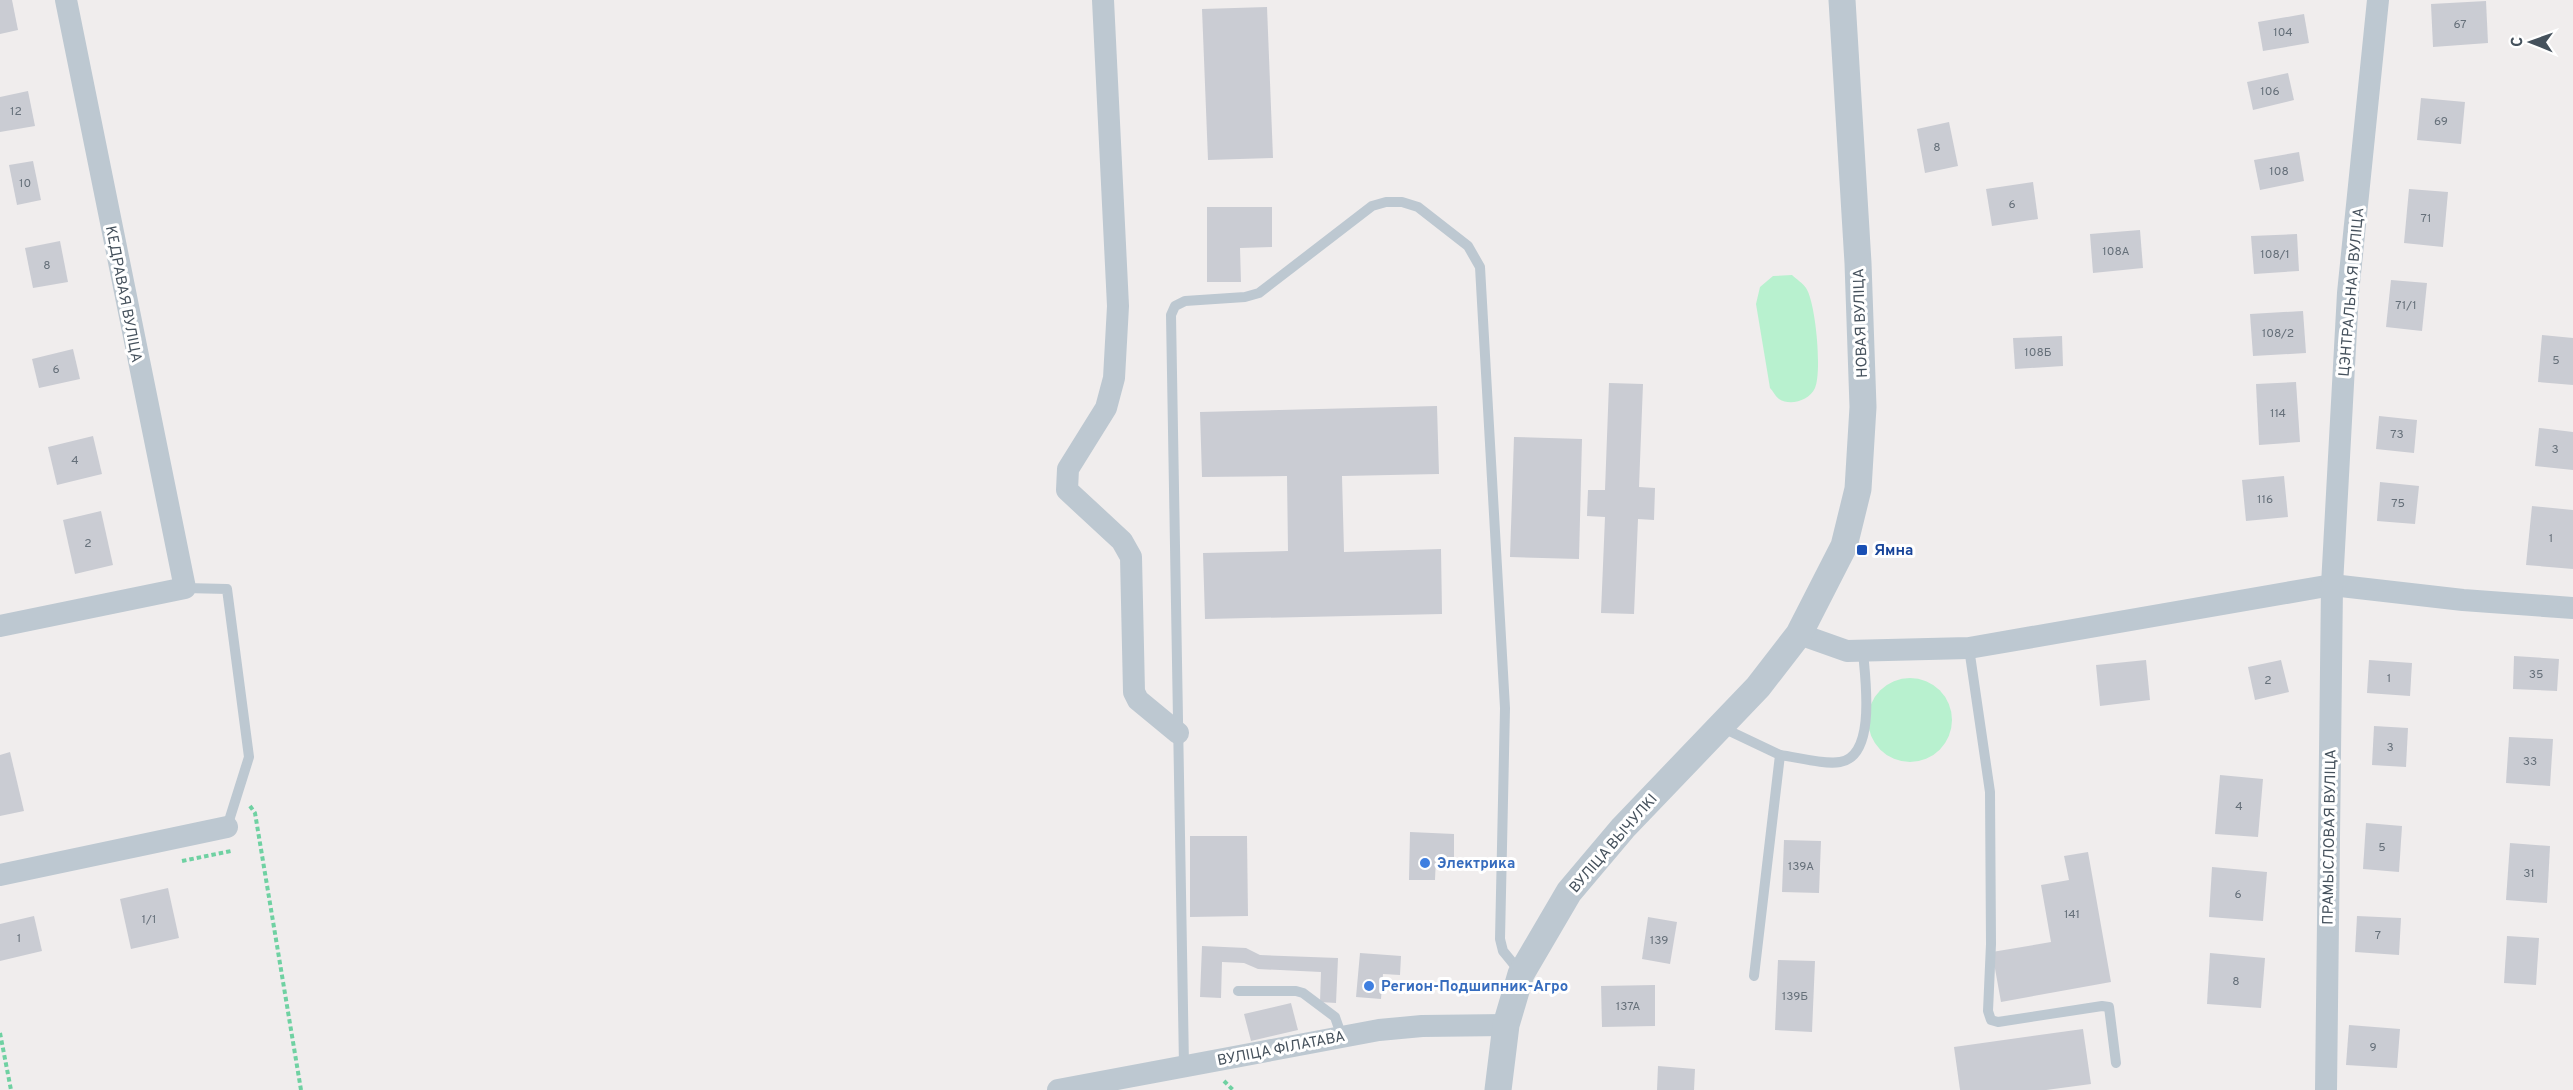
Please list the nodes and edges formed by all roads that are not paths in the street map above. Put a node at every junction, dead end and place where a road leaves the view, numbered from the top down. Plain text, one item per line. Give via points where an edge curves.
1 (66, 0) edge
2 (1103, 0) edge
3 (1842, 0) edge
4 (2378, 0) edge
5 (2332, 585) junction
6 (185, 588) junction
7 (2573, 608) edge
8 (0, 626) edge
9 (1799, 634) junction
10 (1969, 648) junction
11 (1863, 651) junction
12 (1721, 727) junction
13 (1178, 733) junction
14 (1780, 755) junction
15 (226, 827) joint
16 (0, 875) edge
17 (1521, 974) junction
18 (1754, 976) dead end
19 (1238, 992) dead end
20 (1506, 1025) junction
21 (1342, 1037) junction
22 (2116, 1063) dead end
23 (1184, 1066) junction
24 (1058, 1090) edge
25 (1498, 1090) edge
26 (2326, 1090) edge

1 - 6 street, КЕДРАВАЯ ВУЛІЦА
2 - 13 street via 1118,306 1114,378 1106,408 1068,469 1067,490 1122,541 1131,557 1134,692 1138,700
3 - 9 street, НОВАЯ ВУЛІЦА via 1863,407 1858,489 1844,546
4 - 5 street, ЦЭНТРАЛЬНАЯ ВУЛІЦА via 2348,293
5 - 7 street
5 - 10 street
5 - 26 street, ПРАМЫСЛОВАЯ ВУЛІЦА
6 - 8 street
6 - 15 lane via 226,589 249,757
9 - 11 street via 1847,651
9 - 12 street, ВУЛІЦА ВЫЧУЛКІ
10 - 11 street
10 - 22 lane via 1990,792 1991,1020 2109,1007
11 - 14 lane via 1865,729 1851,758 1839,762
12 - 14 lane
12 - 17 street, ВУЛІЦА ВЫЧУЛКІ via 1623,828 1569,892
13 - 17 lane via 1171,315 1174,306 1185,301 1259,293 1372,206 1402,202 1418,207 1468,246 1480,267 1505,708 1500,939 1503,951
13 - 23 lane
14 - 18 lane
15 - 16 street
17 - 20 street, ВУЛІЦА ВЫЧУЛКІ
19 - 21 lane via 1303,993 1335,1017
20 - 21 street, ВУЛІЦА ФІЛАТАВА via 1422,1026
20 - 25 street, ВУЛІЦА ВЫЧУЛКІ
21 - 23 street, ВУЛІЦА ФІЛАТАВА
23 - 24 street, ВУЛІЦА ФІЛАТАВА

